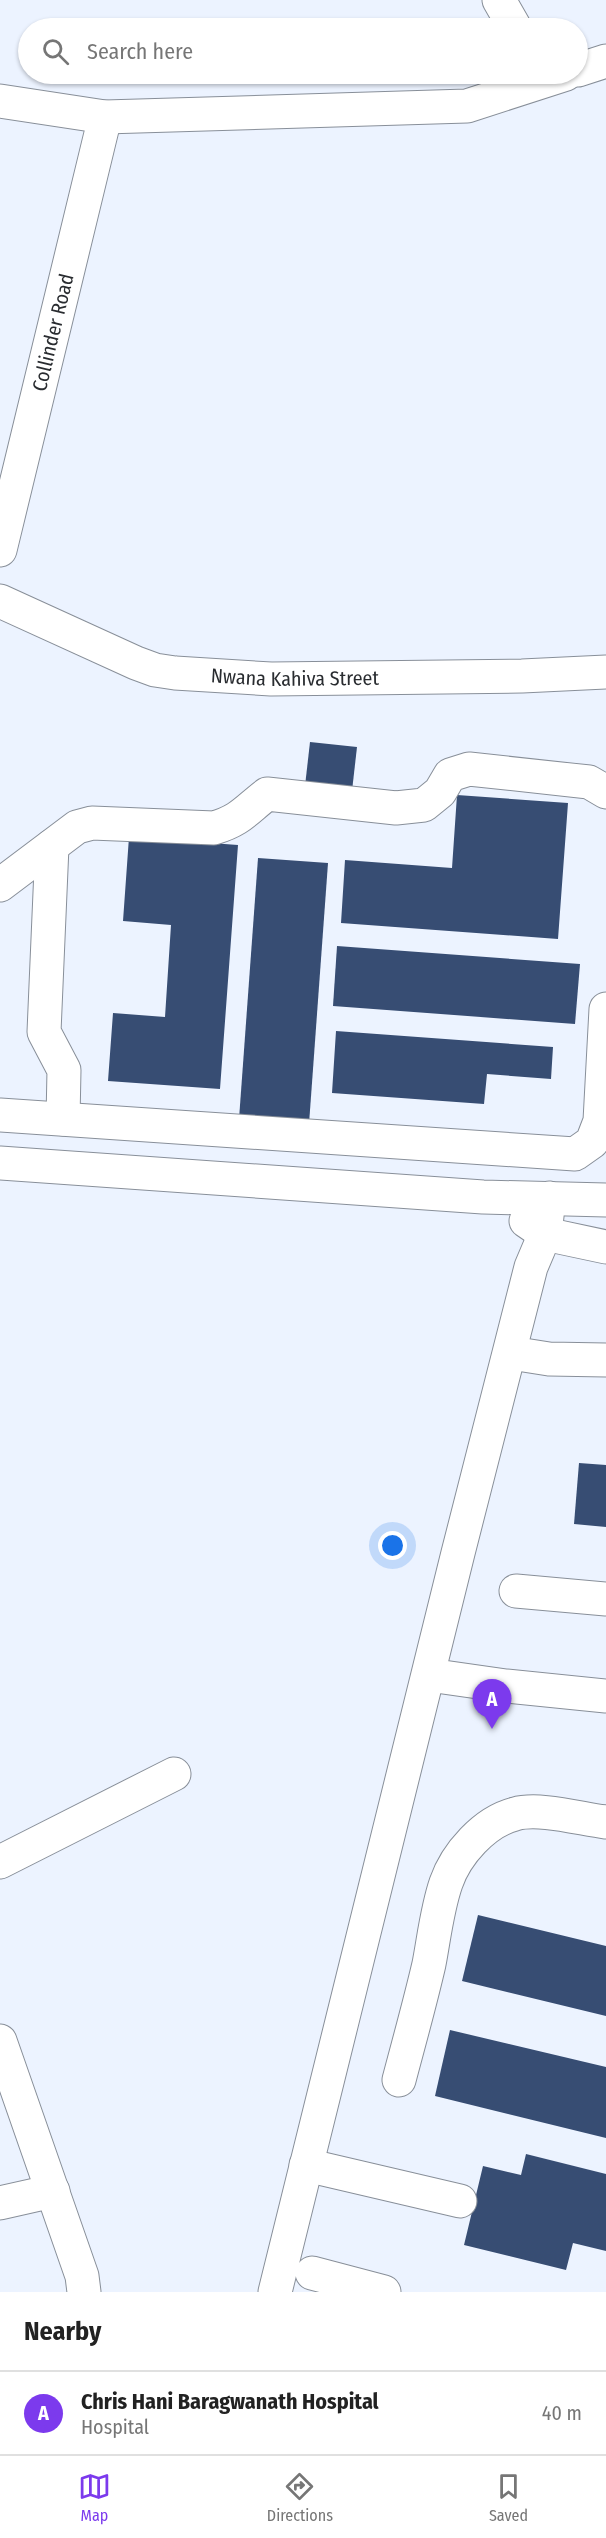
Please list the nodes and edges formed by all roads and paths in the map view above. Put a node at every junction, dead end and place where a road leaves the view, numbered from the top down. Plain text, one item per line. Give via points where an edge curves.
1 (500, 0) edge
2 (510, 18) edge
3 (606, 61) edge
4 (588, 67) edge
5 (528, 84) edge
6 (0, 101) edge
7 (105, 117) junction
8 (0, 550) edge
9 (0, 601) edge
10 (606, 672) edge
11 (606, 792) edge
12 (52, 846) junction
13 (0, 885) edge
14 (606, 1009) edge
15 (0, 1115) edge
16 (63, 1119) junction
17 (0, 1163) edge
18 (483, 1197) junction
19 (549, 1198) junction
20 (606, 1200) edge
21 (545, 1234) junction
22 (606, 1247) edge
23 (511, 1353) junction
24 (606, 1360) edge
25 (516, 1590) dead end
26 (606, 1599) edge
27 (429, 1675) junction
28 (606, 1696) edge
29 (174, 1774) dead end
30 (606, 1822) edge
31 (0, 1862) edge
32 (0, 2041) edge
33 (399, 2080) dead end
34 (306, 2165) junction
35 (53, 2191) junction
36 (460, 2201) dead end
37 (0, 2203) edge
38 (298, 2280) edge
39 (84, 2292) edge
40 (384, 2292) edge

1 - 2 street
3 - 4 street
5 - 7 street via 467,106
6 - 7 street
7 - 8 street, Collinder Road
9 - 10 street, Nwana Kahiva Street via 136,663 174,673 271,679
11 - 12 street via 589,782 468,769 450,775 440,792 424,805 396,808 267,794 230,824 214,828 92,824 77,827
12 - 13 street
12 - 16 street via 44,1032 64,1070
14 - 16 street via 600,1120 592,1142 575,1154
15 - 16 street
17 - 18 street
18 - 19 street
18 - 21 street
19 - 20 street
19 - 21 street
21 - 22 street
21 - 23 street via 531,1267
23 - 24 street via 549,1359
23 - 27 street
25 - 26 street
27 - 28 street
27 - 34 street
29 - 31 street
30 - 33 street via 530,1812 515,1814 492,1825 467,1847 446,1883
32 - 35 street
34 - 36 street
34 - 38 street
35 - 37 street
35 - 39 street
38 - 40 street

